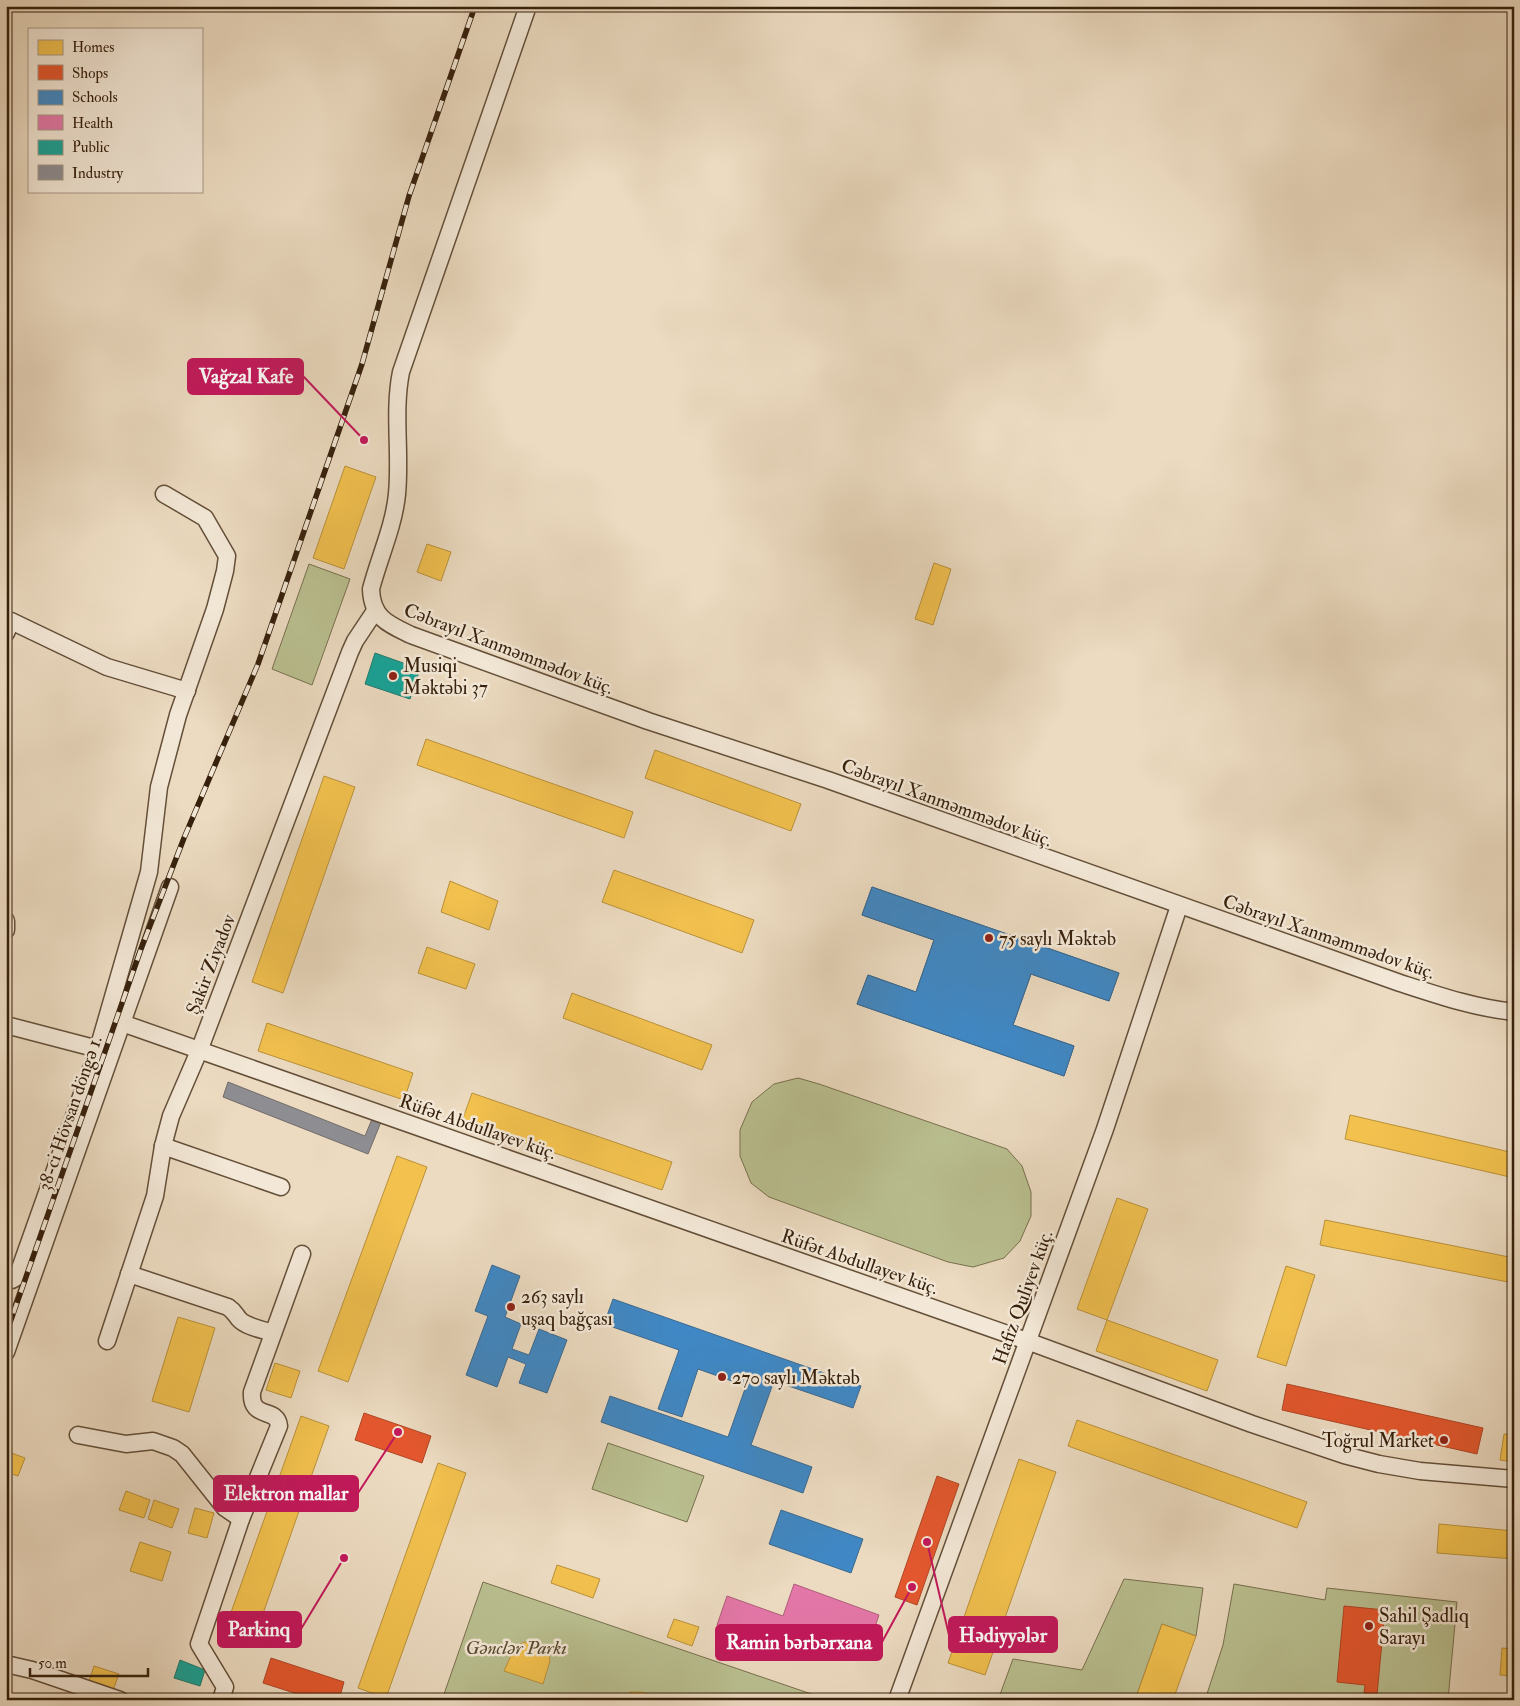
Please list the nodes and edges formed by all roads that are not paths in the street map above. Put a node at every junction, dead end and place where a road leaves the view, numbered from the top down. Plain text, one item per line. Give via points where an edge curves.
1 (528, 6) edge
2 (164, 494) dead end
3 (375, 611) junction
4 (6, 633) edge
5 (187, 690) junction
6 (170, 888) dead end
7 (1179, 906) junction
8 (6, 921) edge
9 (6, 930) edge
10 (1514, 1012) edge
11 (122, 1023) junction
12 (6, 1025) edge
13 (98, 1049) junction
14 (199, 1051) junction
15 (162, 1146) junction
16 (281, 1187) dead end
17 (302, 1254) dead end
18 (129, 1274) junction
19 (6, 1279) edge
20 (274, 1334) junction
21 (107, 1341) dead end
22 (1027, 1341) junction
23 (6, 1352) edge
24 (78, 1435) dead end
25 (1514, 1479) edge
26 (241, 1518) junction
27 (6, 1664) edge
28 (120, 1700) edge
29 (221, 1700) edge
30 (897, 1700) edge

1 - 3 street via 401,372 397,390 397,496 371,589
2 - 5 street via 205,518 227,556 216,610
3 - 7 street, Cəbrayıl Xanməmmədov küç. via 393,626 457,652
3 - 14 street, Şakir Ziyadov via 350,652
4 - 5 street via 11,621 107,667
5 - 13 street via 159,787 149,872
6 - 11 street, 38-ci Hövsan döngə 1.
7 - 10 street, Cəbrayıl Xanməmmədov küç. via 1450,999
7 - 22 street, Hafiz Quliyev küç. via 1104,1129
8 - 9 street
11 - 14 street, Rüfət Abdullayev küç.
11 - 23 street, 38-ci Hövsan döngə 1.
12 - 13 street
13 - 19 street via 17,1277
14 - 15 street, Şakir Ziyadov via 171,1116
14 - 22 street, Rüfət Abdullayev küç.
15 - 16 street
15 - 18 street, Şakir Ziyadov via 155,1196
17 - 20 street
18 - 20 street via 228,1307 236,1312 239,1320
18 - 21 street, Şakir Ziyadov
20 - 26 street via 251,1402 255,1408 274,1416 279,1426
22 - 25 street, Rüfət Abdullayev küç. via 1344,1455 1420,1471
22 - 30 street, Hafiz Quliyev küç.
24 - 26 street via 126,1444 153,1441 173,1448 182,1454 225,1508
26 - 29 street via 199,1644 225,1687
27 - 28 street

